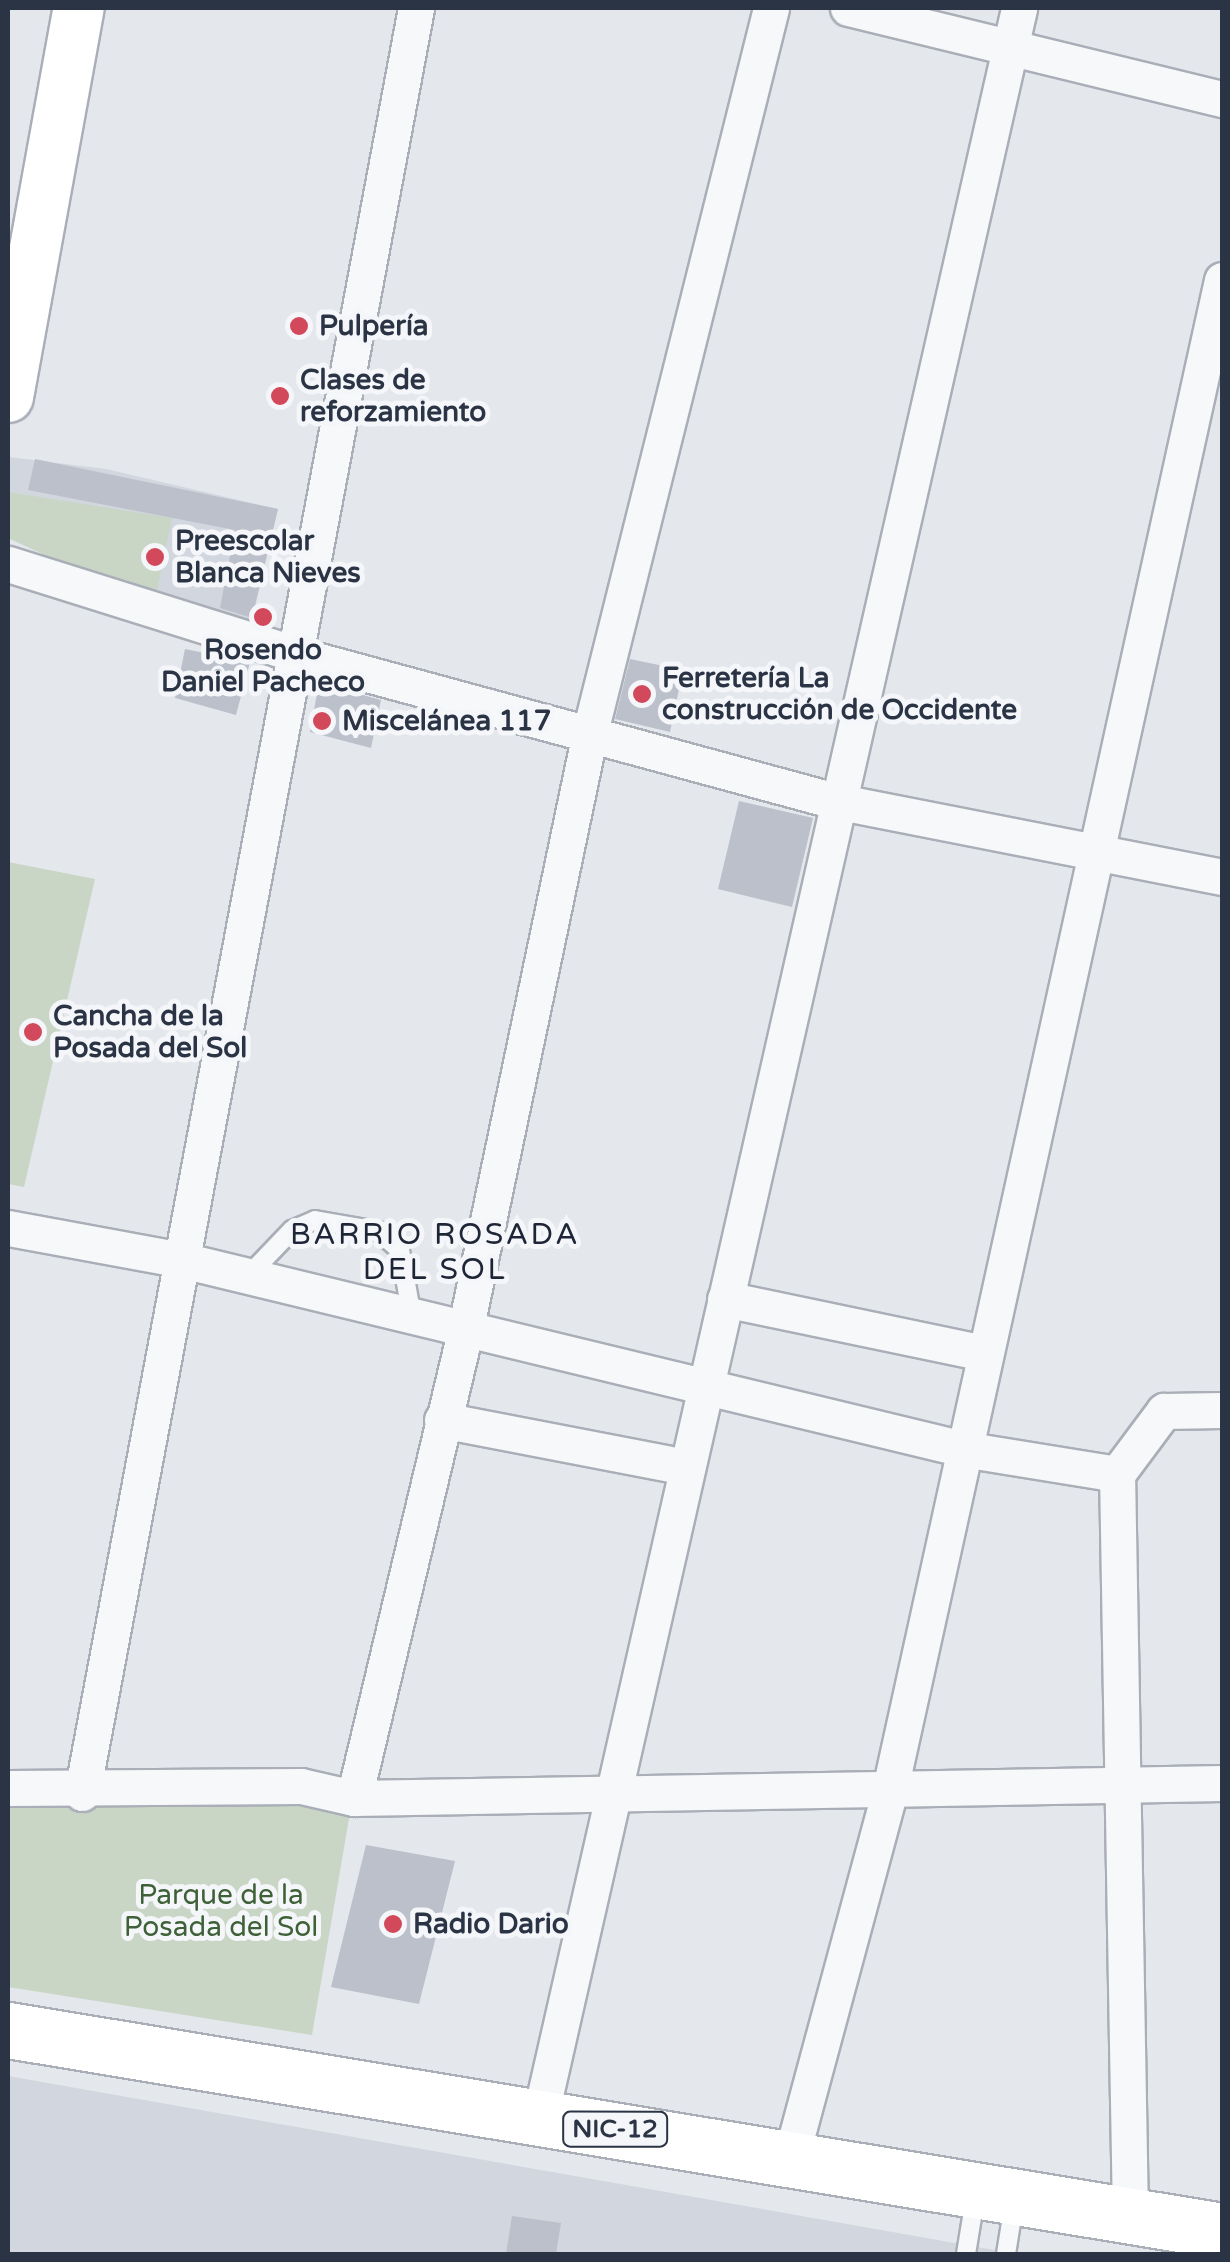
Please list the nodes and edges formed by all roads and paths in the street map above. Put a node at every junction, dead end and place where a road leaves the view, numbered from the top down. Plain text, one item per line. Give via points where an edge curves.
1 (79, 8) edge
2 (416, 8) edge
3 (772, 8) edge
4 (848, 8) edge
5 (1019, 8) edge
6 (1013, 48) junction
7 (1222, 99) edge
8 (1222, 280) edge
9 (8, 396) edge
10 (8, 564) edge
11 (301, 656) junction
12 (591, 728) junction
13 (835, 802) junction
14 (1098, 857) junction
15 (1222, 877) edge
16 (8, 1228) edge
17 (182, 1260) junction
18 (248, 1277) junction
19 (725, 1299) junction
20 (412, 1318) junction
21 (465, 1330) junction
22 (983, 1353) junction
23 (704, 1390) junction
24 (1222, 1410) edge
25 (442, 1420) junction
26 (963, 1449) junction
27 (686, 1466) junction
28 (1117, 1474) junction
29 (1222, 1784) edge
30 (1122, 1785) junction
31 (8, 1788) edge
32 (890, 1789) junction
33 (82, 1793) junction
34 (614, 1794) junction
35 (354, 1798) junction
36 (8, 2030) edge
37 (540, 2117) junction
38 (791, 2157) junction
39 (995, 2196) junction
40 (1130, 2216) junction
41 (1222, 2230) edge
42 (966, 2254) edge
43 (1006, 2254) edge

1 - 9 street
2 - 11 street
3 - 12 street
4 - 6 street
5 - 6 street
6 - 7 street
6 - 13 street
8 - 14 street
10 - 11 street
11 - 12 street
11 - 17 street
12 - 13 street
12 - 21 street
13 - 14 street
13 - 19 street
14 - 15 street
14 - 22 street
16 - 17 street
17 - 18 street
17 - 33 street
18 - 20 street
18 - 20 lane via 292,1230 315,1220 378,1230 400,1250
19 - 22 street
19 - 23 street
20 - 21 street
21 - 23 street
21 - 25 street
22 - 26 street
23 - 26 street
23 - 27 street
24 - 28 street via 1164,1411
25 - 27 street
25 - 35 street
26 - 28 street
26 - 32 street
27 - 34 street
28 - 30 street
29 - 30 street
30 - 32 street
30 - 40 street
31 - 33 street
32 - 34 street
32 - 38 street
33 - 35 street via 302,1786
34 - 35 street
34 - 37 street
36 - 37 highway, NIC-12
37 - 38 highway, NIC-12
38 - 39 highway, NIC-12
39 - 40 highway, NIC-12
39 - 42 lane
39 - 43 lane
40 - 41 highway, NIC-12

